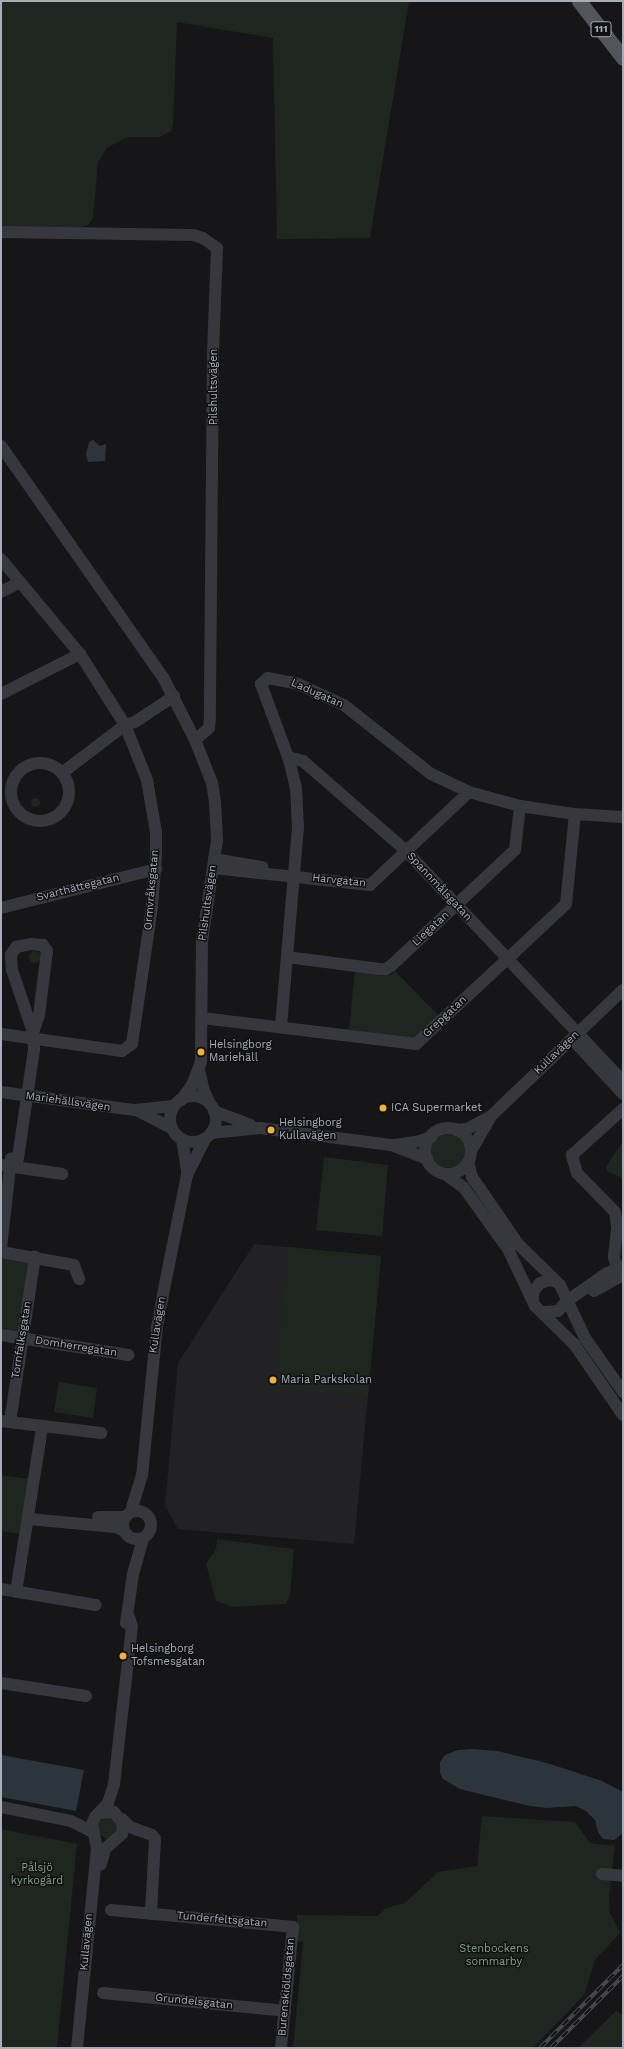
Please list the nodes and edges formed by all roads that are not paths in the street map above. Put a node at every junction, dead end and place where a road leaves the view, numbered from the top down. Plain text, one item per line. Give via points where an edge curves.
1 (579, 1) edge
2 (591, 1) edge
3 (623, 42) edge
4 (623, 58) edge
5 (1, 232) edge
6 (1, 446) edge
7 (1, 559) edge
8 (19, 583) junction
9 (1, 592) edge
10 (80, 654) junction
11 (172, 692) junction
12 (1, 693) edge
13 (126, 725) junction
14 (195, 740) junction
15 (288, 758) junction
16 (62, 773) junction
17 (469, 792) junction
18 (6, 802) edge
19 (520, 806) junction
20 (575, 814) junction
21 (623, 817) edge
22 (406, 851) junction
23 (214, 864) junction
24 (156, 869) junction
25 (293, 875) junction
26 (457, 905) junction
27 (1, 908) edge
28 (287, 957) junction
29 (508, 960) junction
30 (623, 990) edge
31 (202, 1018) junction
32 (280, 1026) junction
33 (1, 1034) edge
34 (32, 1035) junction
35 (575, 1036) junction
36 (200, 1070) junction
37 (623, 1081) edge
38 (1, 1092) edge
39 (623, 1094) edge
40 (23, 1095) junction
41 (178, 1103) junction
42 (212, 1107) junction
43 (623, 1109) edge
44 (135, 1110) junction
45 (490, 1117) junction
46 (172, 1128) junction
47 (260, 1128) junction
48 (456, 1130) junction
49 (208, 1136) junction
50 (431, 1136) junction
51 (182, 1139) junction
52 (392, 1145) junction
53 (469, 1156) junction
54 (427, 1160) junction
55 (6, 1166) edge
56 (62, 1174) dead end
57 (445, 1174) junction
58 (187, 1175) junction
59 (1, 1248) edge
60 (1, 1252) edge
61 (35, 1257) junction
62 (621, 1272) edge
63 (79, 1279) dead end
64 (556, 1282) junction
65 (532, 1298) junction
66 (567, 1301) junction
67 (544, 1312) junction
68 (1, 1336) edge
69 (22, 1339) junction
70 (128, 1355) dead end
71 (623, 1392) edge
72 (623, 1415) edge
73 (5, 1421) edge
74 (42, 1427) junction
75 (101, 1433) dead end
76 (142, 1476) junction
77 (128, 1514) junction
78 (29, 1515) junction
79 (147, 1515) junction
80 (126, 1533) junction
81 (143, 1538) junction
82 (133, 1574) junction
83 (1, 1589) edge
84 (16, 1592) junction
85 (96, 1605) dead end
86 (1, 1683) edge
87 (86, 1696) dead end
88 (114, 1784) junction
89 (1, 1807) edge
90 (97, 1815) junction
91 (120, 1817) junction
92 (71, 1821) junction
93 (141, 1832) junction
94 (94, 1834) junction
95 (116, 1839) junction
96 (602, 1874) dead end
97 (623, 1876) edge
98 (111, 1910) dead end
99 (151, 1914) junction
100 (293, 1927) joint
101 (103, 1993) dead end
102 (285, 2011) junction
103 (77, 2048) edge
104 (84, 2048) edge
105 (281, 2048) edge

1 - 4 main road, 111
2 - 3 main road, 111
5 - 14 street, Pilshultsvägen via 193,235 203,238 217,248 210,718 209,728
6 - 11 street, Pilshultsvägen
7 - 8 street, Ormvråksgatan
8 - 9 street
8 - 10 street, Ormvråksgatan via 47,612
10 - 12 street
10 - 13 street, Ormvråksgatan
11 - 13 street via 135,722
11 - 14 street, Pilshultsvägen
13 - 16 street
13 - 24 street, Ormvråksgatan via 142,764 152,800
14 - 23 street, Pilshultsvägen via 207,768 215,802 217,823
15 - 17 street, Ladugatan via 260,684 268,678 298,684 344,705 431,774
15 - 22 street, Spannmålsgatan via 304,761
15 - 25 street, Ladugatan via 296,788 298,828
16 - 18 street via 45,763 23,767 11,785
16 - 18 street via 68,784 68,802 51,820 39,822 27,819
17 - 19 street, Ladugatan
17 - 22 street, Harvgatan
19 - 20 street, Ladugatan
19 - 26 street, Liegatan via 515,850
20 - 21 street, Ladugatan
20 - 29 street, Grepgatan via 566,904
22 - 25 street, Harvgatan via 370,885
22 - 26 street, Spannmålsgatan
23 - 25 street, Harvgatan via 284,878
23 - 31 street, Pilshultsvägen via 202,942
24 - 27 street, Svarthättegatan
24 - 34 street, Ormvråksgatan via 132,1044 122,1051
25 - 28 street, Ladugatan
26 - 28 street, Liegatan via 386,969
26 - 29 street, Spannmålsgatan
28 - 32 street, Ladugatan
29 - 32 street, Grepgatan via 416,1044
29 - 35 street, Spannmålsgatan
30 - 35 street, Kullavägen
31 - 32 street, Grepgatan
31 - 36 street, Pilshultsvägen
33 - 34 street, Ormvråksgatan
34 - 34 street via 12,970 11,955 16,947 38,944 46,947 47,957 39,1014
34 - 40 street via 34,1049
35 - 37 street
35 - 39 street
35 - 45 street, Kullavägen
36 - 41 street
36 - 42 street, Pilshultsvägen via 204,1091
38 - 40 street, Mariehällsvägen
40 - 44 street, Mariehällsvägen
40 - 55 street via 18,1158
41 - 42 street via 196,1096
41 - 44 street, Mariehällsvägen
41 - 46 street via 170,1118
42 - 47 street, Kullavägen via 226,1118
42 - 49 street via 215,1124
43 - 62 street via 572,1156 577,1173 615,1212 617,1226 614,1257
44 - 46 street, Mariehällsvägen
45 - 48 street, Kullavägen via 467,1129
45 - 53 street, Kullavägen
46 - 51 street
47 - 49 street, Kullavägen
47 - 52 street, Kullavägen
48 - 50 street, Kullavägen via 445,1129
48 - 53 street via 468,1141
49 - 51 street via 192,1142
49 - 58 street, Kullavägen
50 - 52 street, Kullavägen via 420,1142
50 - 54 street via 426,1148
51 - 58 street, Kullavägen
52 - 54 street, Kullavägen
53 - 57 street, Kullavägen via 458,1171
53 - 64 street via 472,1178 510,1233
54 - 57 street, Kullavägen
55 - 56 street
55 - 59 street
57 - 65 street via 464,1188 508,1249 522,1283
58 - 76 street, Kullavägen via 160,1309
60 - 61 street
61 - 63 street via 74,1265
61 - 69 street, Tornfalksgatan
62 - 66 street via 591,1294
64 - 65 street via 550,1280 540,1283
64 - 66 street
65 - 67 street via 535,1306
66 - 67 street via 558,1311
66 - 71 street via 585,1338
67 - 72 street via 574,1344
68 - 69 street, Domherregatan
69 - 70 street, Domherregatan
69 - 73 street, Tornfalksgatan
73 - 74 street
74 - 75 street
74 - 78 street
76 - 77 street, Kullavägen
76 - 79 street, Kullavägen
77 - 78 street via 110,1518
77 - 79 street via 140,1511
77 - 80 street, Kullavägen
78 - 80 street
78 - 84 street
79 - 81 street, Kullavägen via 151,1526
80 - 81 street via 135,1539
80 - 82 street, Kullavägen
81 - 82 street, Kullavägen
82 - 88 street, Kullavägen via 129,1617 132,1626
83 - 84 street
84 - 85 street
86 - 87 street
88 - 90 street, Kullavägen via 108,1803
88 - 91 street, Kullavägen
89 - 92 street
90 - 91 street via 109,1810
90 - 92 street
90 - 94 street, Kullavägen via 92,1824
91 - 93 street
91 - 95 street, Kullavägen via 123,1829
92 - 94 street
93 - 95 street
93 - 99 street via 152,1835 157,1844
94 - 95 street via 104,1842
94 - 103 street, Kullavägen via 97,1848
95 - 104 street, Kullavägen via 105,1850 101,1864
96 - 97 street
98 - 99 street, Tunderfeltsgatan
99 - 100 street, Tunderfeltsgatan
100 - 102 street, Burenskiöldsgatan
101 - 102 street, Grundelsgatan
102 - 105 street, Burenskiöldsgatan

